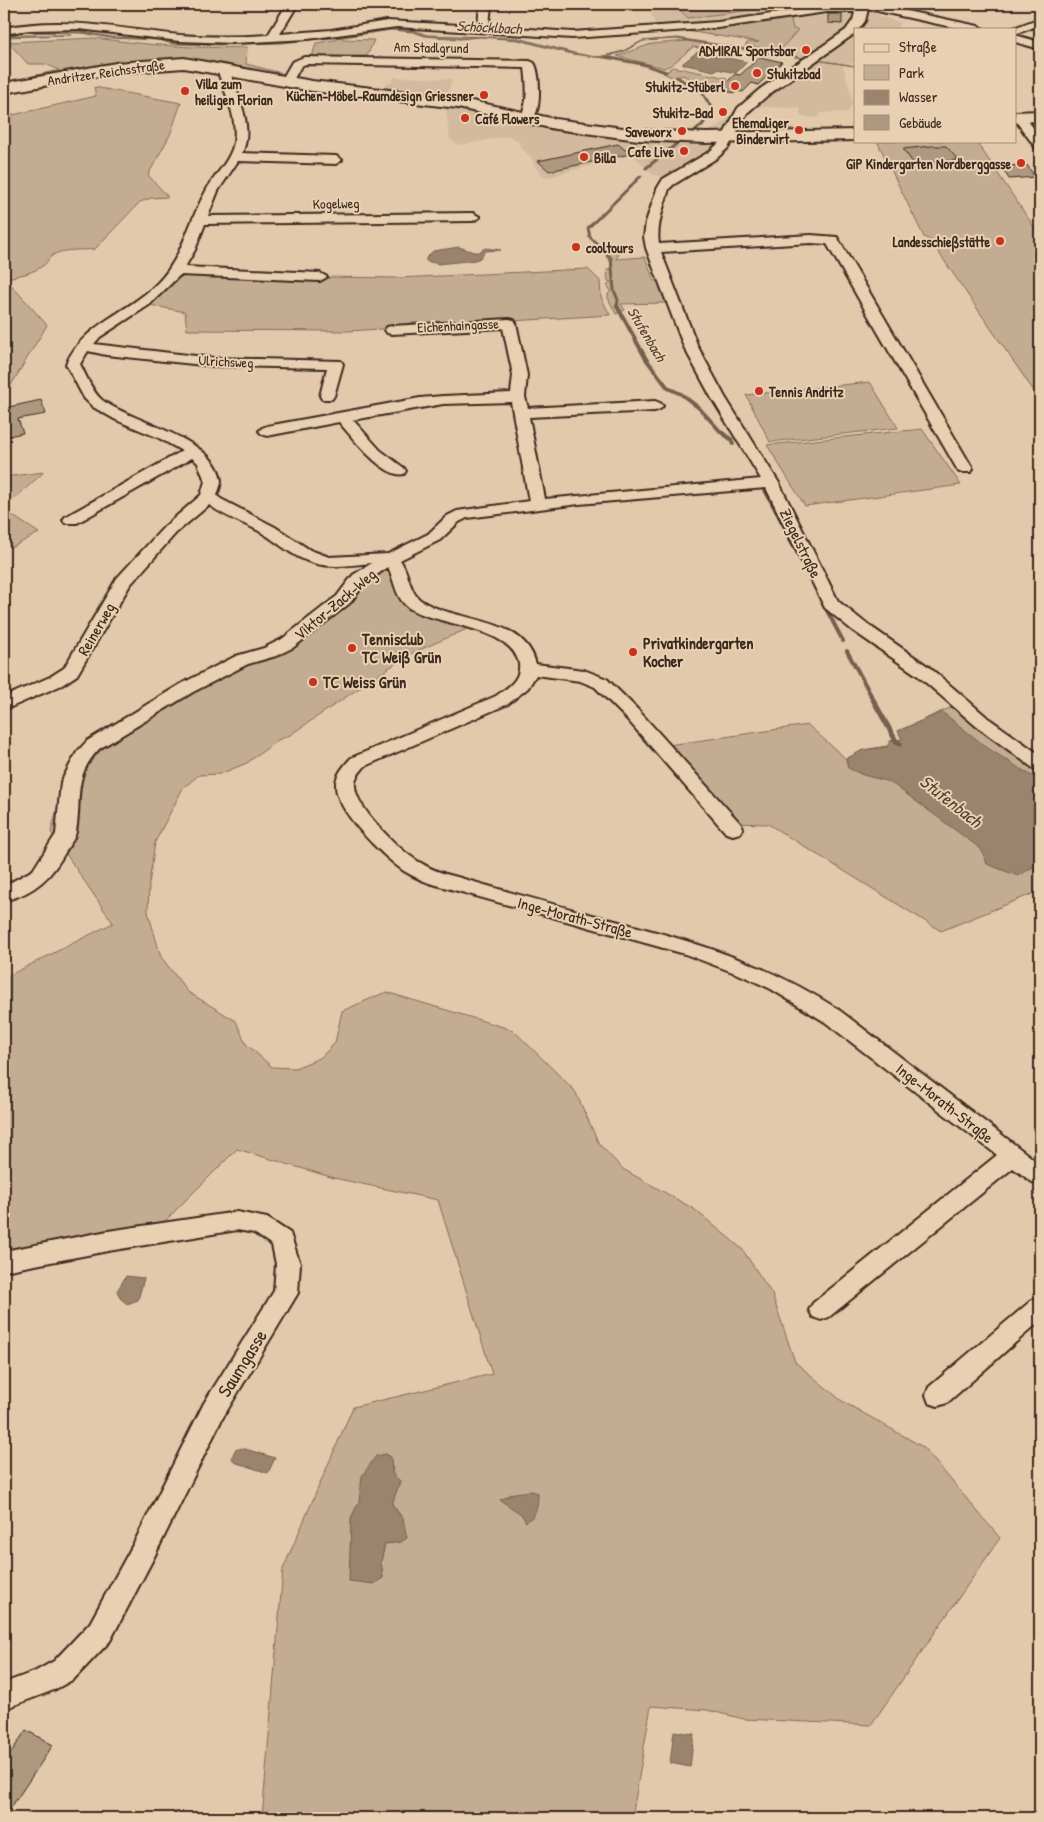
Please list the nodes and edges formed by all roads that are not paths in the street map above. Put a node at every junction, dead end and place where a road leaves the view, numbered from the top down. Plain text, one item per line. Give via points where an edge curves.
1 (292, 4) edge
2 (485, 4) edge
3 (863, 6) edge
4 (1040, 21) edge
5 (855, 28) edge
6 (973, 28) edge
7 (854, 29) edge
8 (483, 30) junction
9 (4, 31) edge
10 (1016, 31) edge
11 (273, 37) junction
12 (1016, 38) edge
13 (1040, 46) edge
14 (227, 70) junction
15 (287, 81) junction
16 (4, 88) edge
17 (1040, 116) edge
18 (1017, 117) edge
19 (525, 118) junction
20 (854, 135) edge
21 (726, 138) junction
22 (1040, 145) edge
23 (234, 157) junction
24 (336, 160) dead end
25 (473, 217) dead end
26 (200, 220) junction
27 (653, 248) junction
28 (176, 271) junction
29 (320, 276) dead end
30 (392, 330) dead end
31 (84, 346) junction
32 (327, 396) dead end
33 (518, 396) junction
34 (655, 406) dead end
35 (523, 413) junction
36 (342, 416) junction
37 (266, 431) dead end
38 (193, 451) junction
39 (965, 469) dead end
40 (398, 471) dead end
41 (771, 483) junction
42 (209, 497) junction
43 (538, 504) junction
44 (71, 520) dead end
45 (390, 559) junction
46 (528, 668) junction
47 (4, 704) edge
48 (1040, 764) edge
49 (733, 828) dead end
50 (4, 894) edge
51 (1012, 1156) junction
52 (1040, 1176) edge
53 (4, 1262) edge
54 (1040, 1307) edge
55 (821, 1310) dead end
56 (938, 1396) dead end
57 (4, 1696) edge

1 - 11 street
2 - 8 street
3 - 5 street
3 - 6 street
3 - 8 street via 718,25 572,36
4 - 10 street
7 - 21 street via 764,92 742,111
8 - 11 street via 386,24 321,34
9 - 11 street via 72,25 204,40
12 - 13 street
14 - 15 main road, Andritzer Reichsstraße
14 - 16 main road, Andritzer Reichsstraße via 195,64 148,64
14 - 23 street via 225,75 242,135
15 - 19 main road, Andritzer Reichsstraße via 452,102
15 - 19 street, Am Stadlgrund via 296,64 304,60 530,65 533,88 530,114
17 - 18 main road
18 - 22 street
19 - 21 main road, Andritzer Reichsstraße via 581,129 638,135
20 - 21 main road, Andritzer Reichsstraße
21 - 27 street, Ziegelstraße via 713,155 668,182 663,189 652,229
23 - 24 street
23 - 26 street via 213,190
25 - 26 street, Kogelweg
26 - 28 street
27 - 39 street via 832,240
27 - 41 street, Ziegelstraße via 691,347 718,398
28 - 29 street
28 - 31 street via 156,293 94,334
30 - 33 street, Eichenhaingasse via 509,323 520,375
31 - 32 street, Ulrichsweg via 213,362 336,364
31 - 38 street via 73,364 93,400
33 - 35 street, Eichenhaingasse
33 - 36 street via 443,400
34 - 35 street
35 - 43 street, Eichenhaingasse
36 - 37 street
36 - 40 street via 374,453
38 - 42 street via 210,470 213,481
38 - 44 street
41 - 43 street, Viktor-Zack-Weg
41 - 48 street, Ziegelstraße via 831,604 923,671 982,722
42 - 45 street via 219,507 268,530 309,556 330,562
42 - 47 street, Reinerweg via 170,530 123,582 71,671
43 - 45 street, Viktor-Zack-Weg via 464,514 453,519 434,537
45 - 46 street via 398,569 408,600 424,610 511,638 524,650
45 - 50 street, Viktor-Zack-Weg via 360,579 344,599 288,643 242,660 187,688 93,745 70,782 66,834 53,857 40,875
46 - 49 street via 584,676 601,683
46 - 51 street, Inge-Morath-Straße via 519,689 502,700 358,762 348,773 347,798 376,834 412,867 436,878 700,951 780,983 825,1011
51 - 52 street, Inge-Morath-Straße
51 - 55 street, Inge-Morath-Straße
53 - 57 street, Saumgasse via 108,1241 237,1221 259,1225 282,1240 288,1264 286,1292 213,1411 100,1632 64,1670
54 - 56 street

